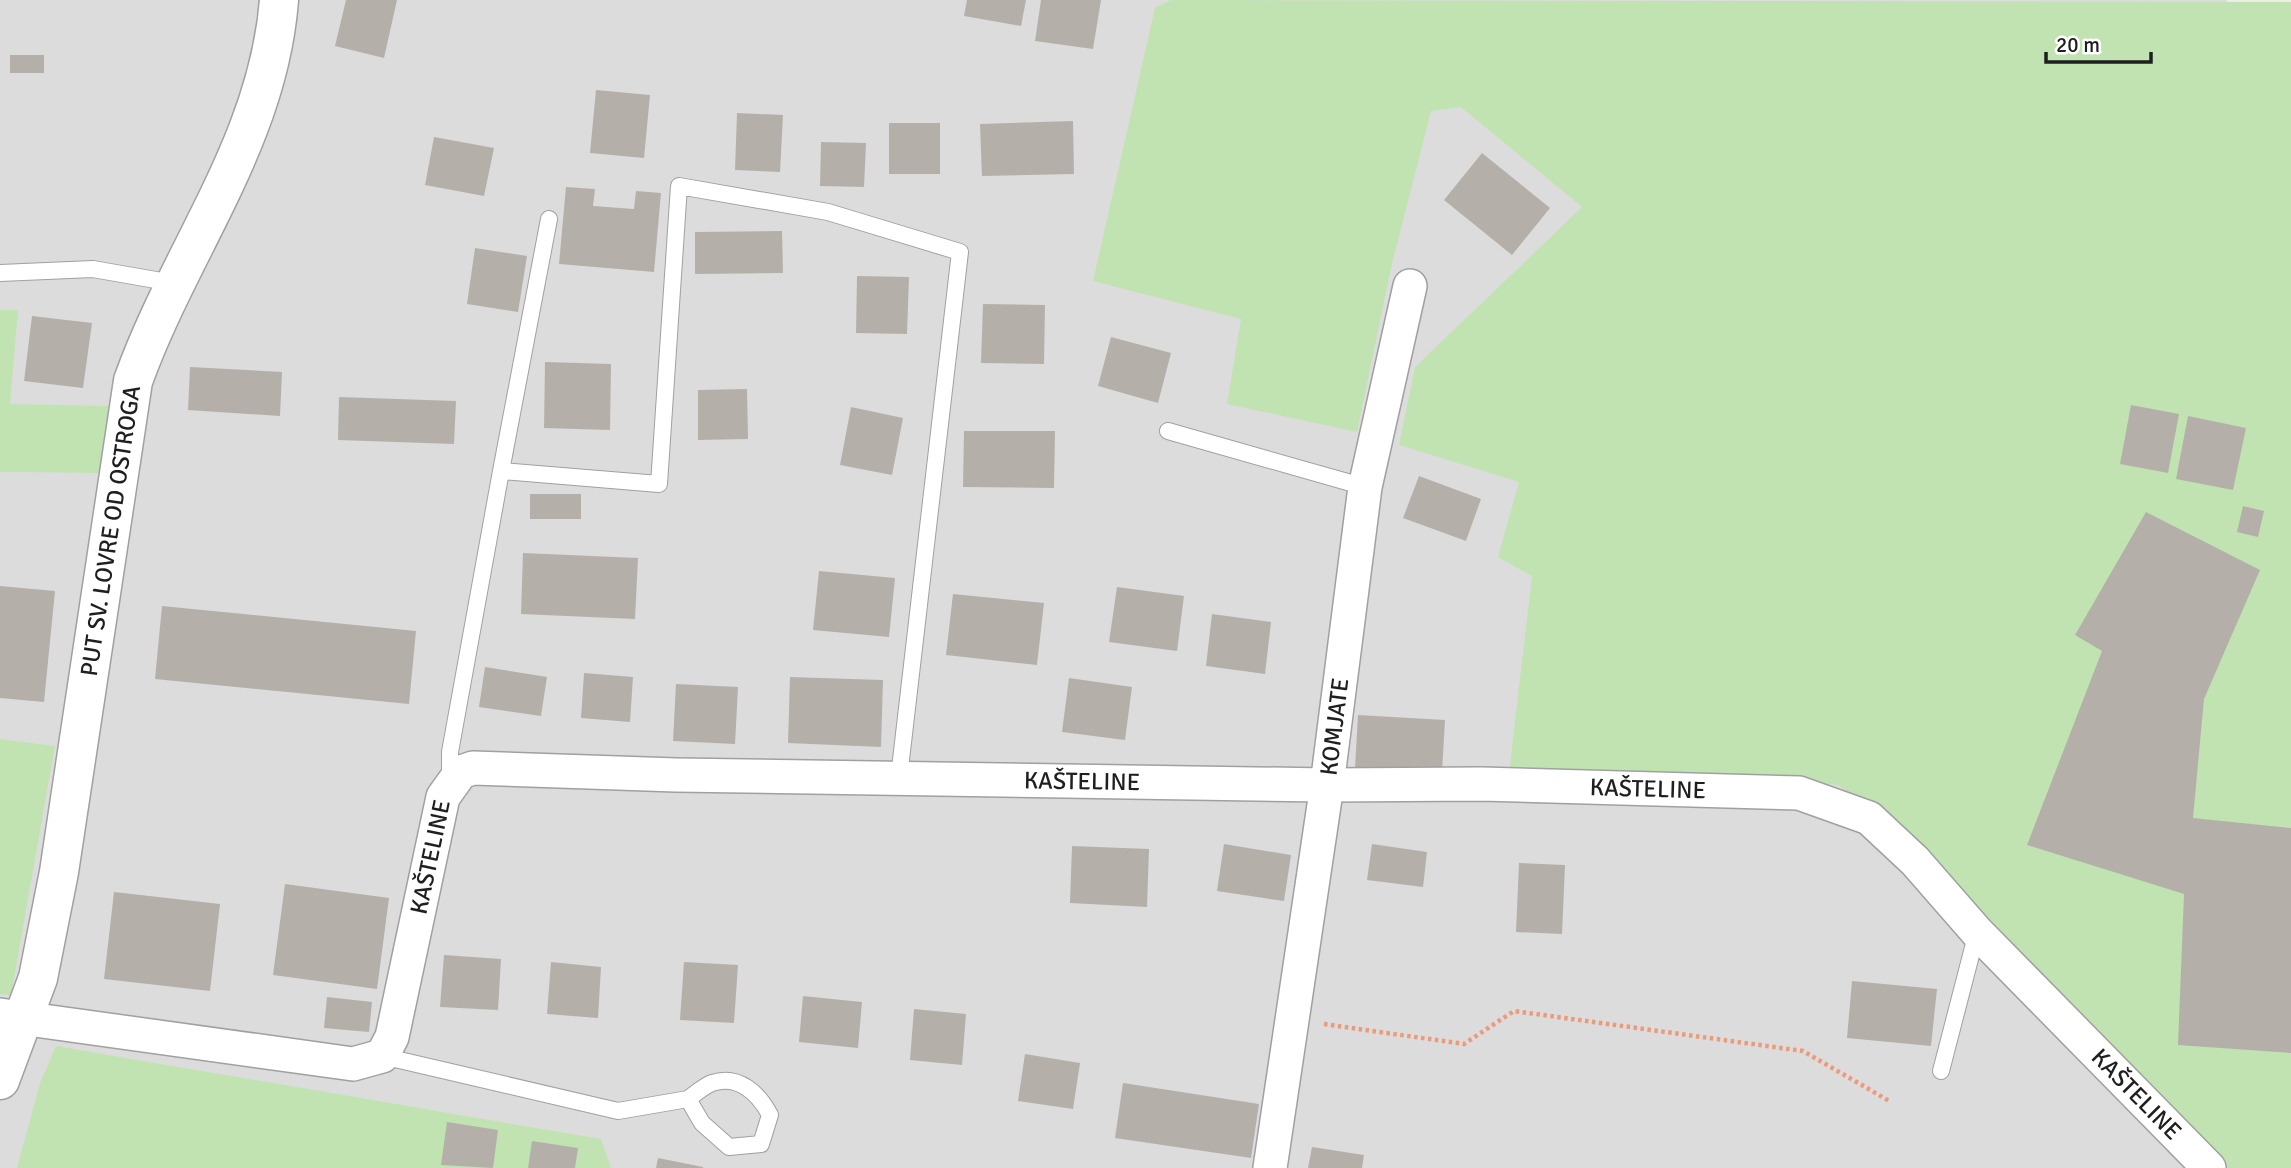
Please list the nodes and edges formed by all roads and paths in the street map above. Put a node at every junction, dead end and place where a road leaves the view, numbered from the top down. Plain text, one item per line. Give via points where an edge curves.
1 (279, 0) edge
2 (549, 219) dead end
3 (0, 273) edge
4 (173, 283) junction
5 (1410, 286) dead end
6 (1168, 431) dead end
7 (501, 471) junction
8 (1365, 487) junction
9 (899, 777) junction
10 (450, 783) junction
11 (1327, 785) junction
12 (1977, 932) junction
13 (13, 1016) edge
14 (1292, 1019) junction
15 (382, 1056) junction
16 (1941, 1071) dead end
17 (0, 1080) edge
18 (688, 1099) junction
19 (1891, 1102) dead end
20 (1270, 1168) edge
21 (2210, 1168) edge

1 - 4 street, PUT SV. LOVRE OD OSTROGA via 263,91 239,158
2 - 7 lane
3 - 4 lane via 93,269
4 - 13 street, PUT SV. LOVRE OD OSTROGA via 133,381 59,872 37,978
5 - 8 street, KOMJATE
6 - 8 lane
7 - 9 lane via 659,484 679,186 828,212 960,252
7 - 10 lane via 450,752
8 - 11 street, KOMJATE
9 - 10 street, KAŠTELINE via 473,768
9 - 11 street, KAŠTELINE
10 - 15 street, KAŠTELINE via 430,853 393,1037
11 - 12 street, KAŠTELINE via 1482,784 1799,793 1869,818 1915,861
11 - 14 street, KOMJATE
12 - 16 lane
12 - 21 street, KAŠTELINE
13 - 15 street via 353,1064
13 - 17 street, PUT SV. LOVRE OD OSTROGA
14 - 19 path via 1464,1044 1514,1011 1803,1051
14 - 20 street, KOMJATE
15 - 18 lane via 618,1111
18 - 18 lane via 702,1123 729,1147 761,1144 770,1115 760,1096 736,1082 712,1083

